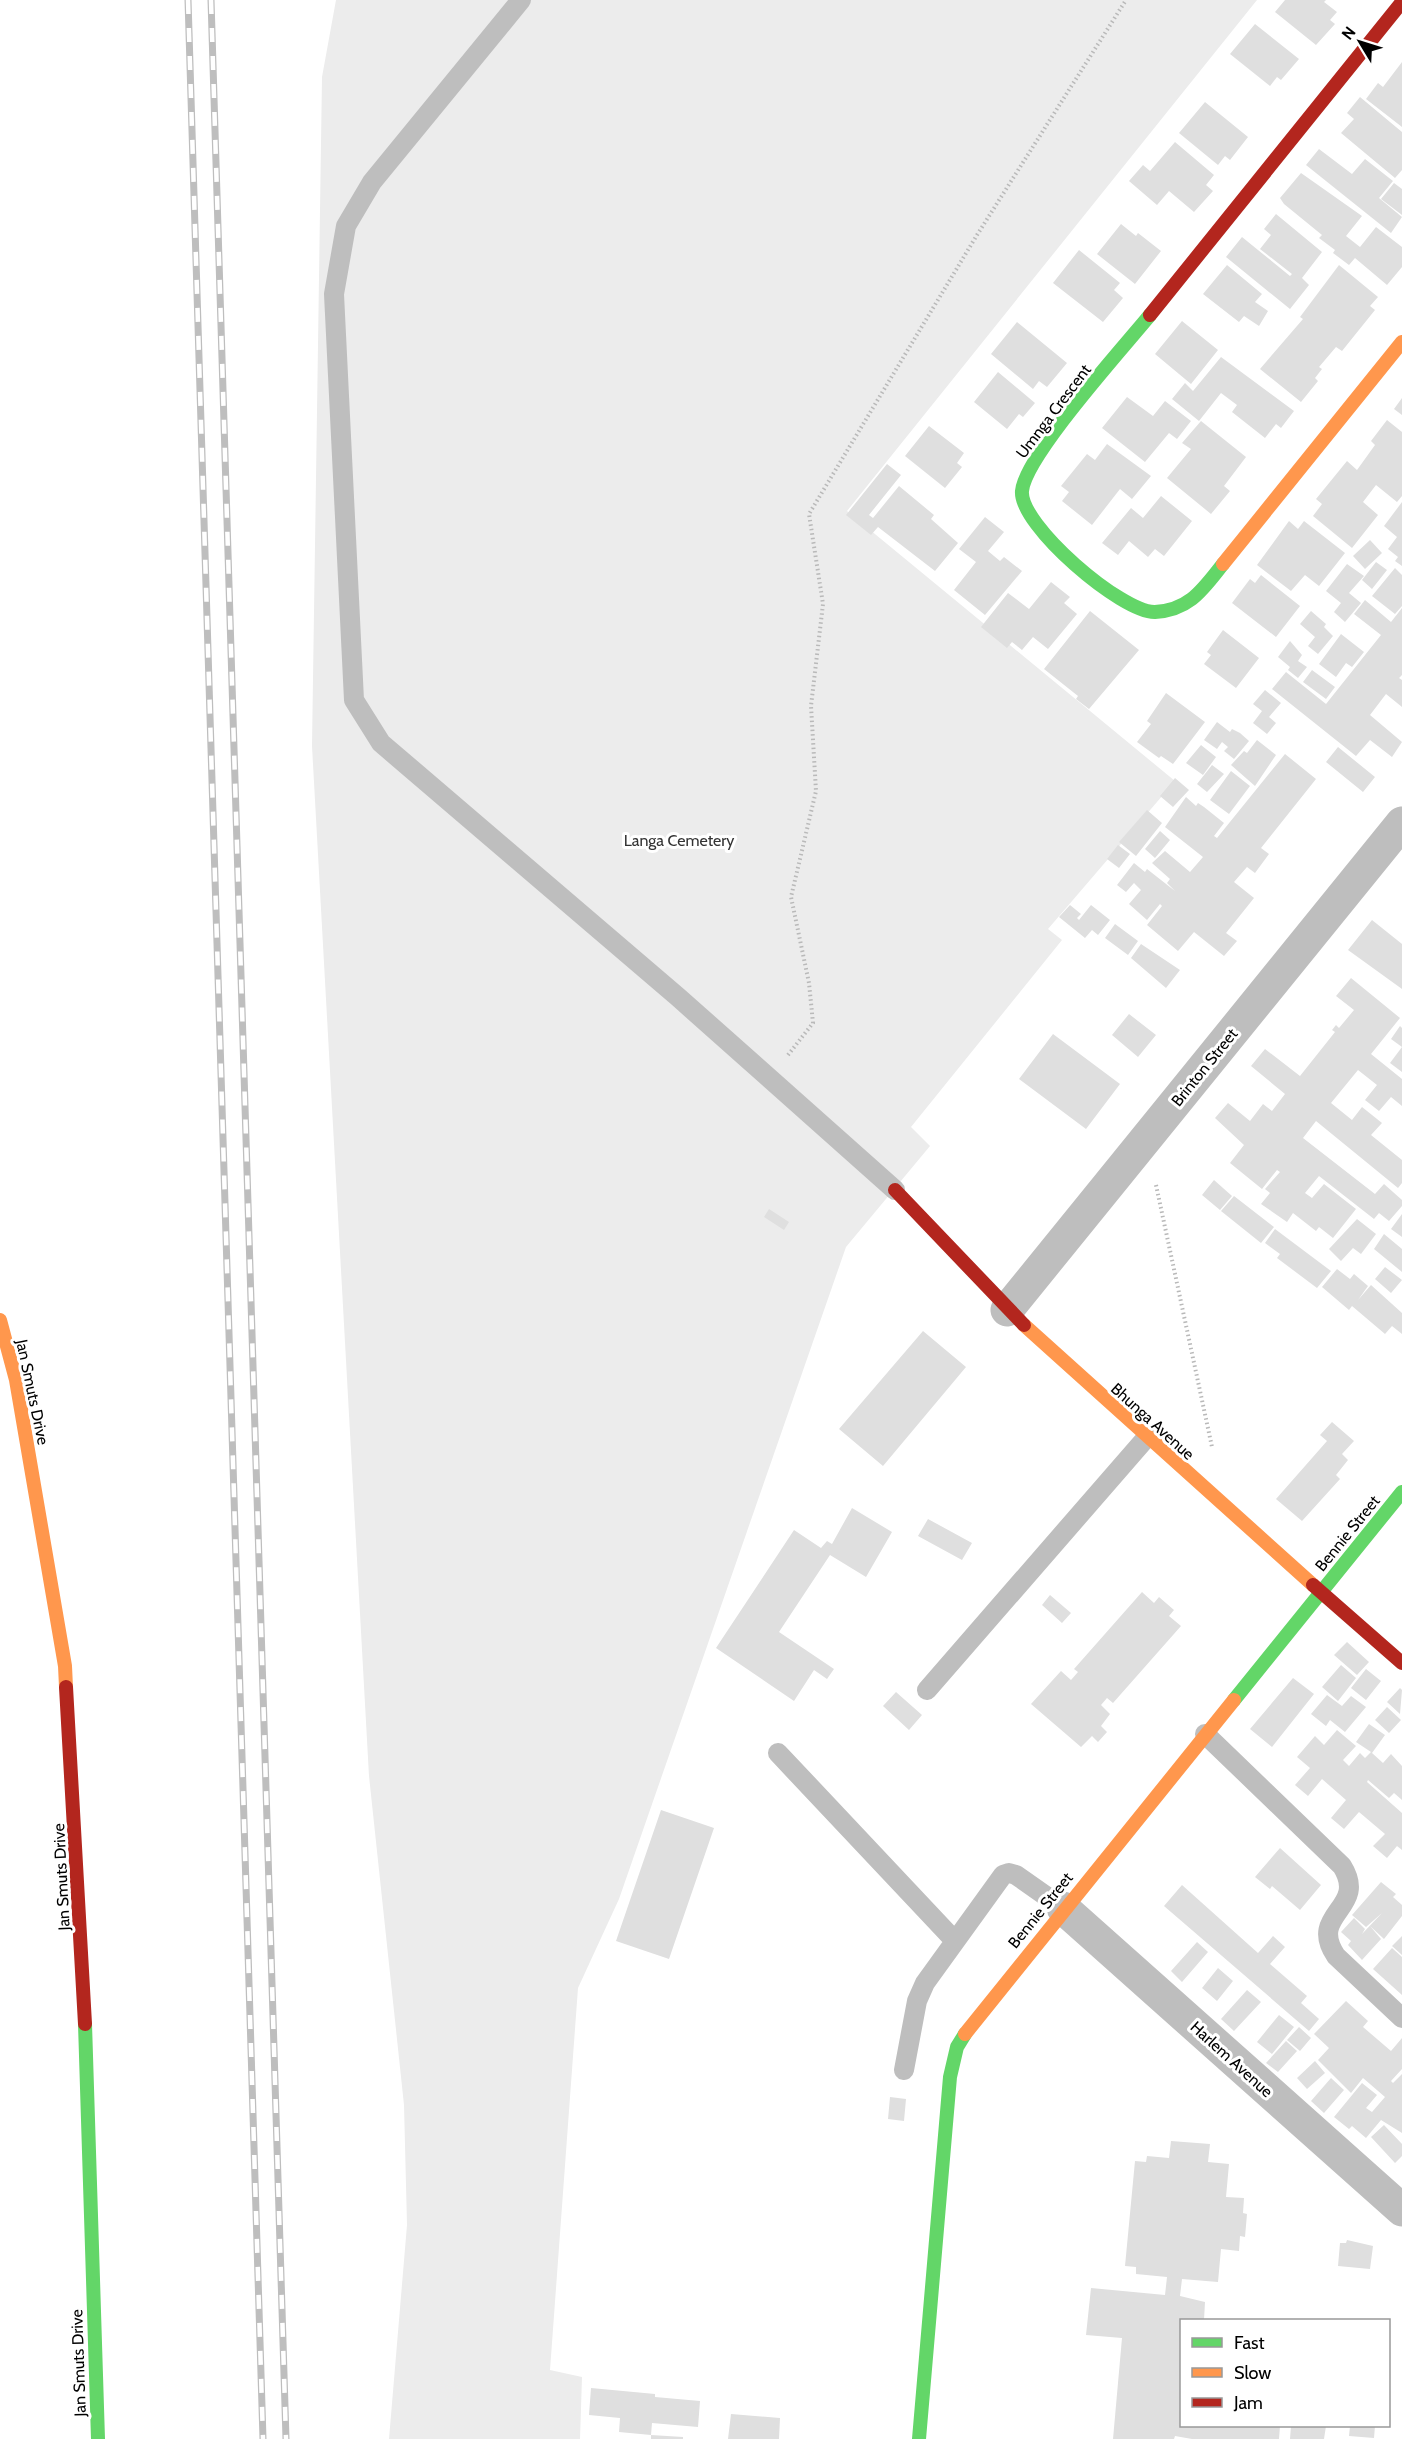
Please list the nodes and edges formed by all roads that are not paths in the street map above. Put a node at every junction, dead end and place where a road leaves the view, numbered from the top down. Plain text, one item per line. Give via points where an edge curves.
1 (521, 0) edge
2 (1402, 2) edge
3 (1402, 342) edge
4 (1402, 823) edge
5 (895, 1190) joint
6 (1006, 1310) junction
7 (0, 1320) edge
8 (1147, 1437) junction
9 (1402, 1492) edge
10 (1320, 1592) junction
11 (1402, 1663) edge
12 (927, 1690) dead end
13 (1205, 1734) junction
14 (778, 1753) dead end
15 (1063, 1908) junction
16 (955, 1941) junction
17 (1402, 2018) edge
18 (904, 2070) dead end
19 (1402, 2210) edge
20 (98, 2439) edge
21 (919, 2439) edge

1 - 5 lane via 372,182 346,226 334,294 354,700 381,743
2 - 3 street, Umnga Crescent via 1035,457 1022,484 1023,505 1038,529 1073,561 1140,610 1166,612 1194,600
4 - 6 street, Brinton Street
5 - 6 street, Bhunga Avenue
6 - 8 street, Bhunga Avenue
7 - 20 street, Jan Smuts Drive via 16,1380 65,1666 83,1971
8 - 10 street, Bhunga Avenue
8 - 12 lane
9 - 10 street, Bennie Street
10 - 11 street, Bhunga Avenue
10 - 13 street, Bennie Street
13 - 15 street, Bennie Street
13 - 17 lane via 1342,1866 1349,1878 1350,1892 1327,1929 1328,1944
14 - 16 lane
15 - 16 lane via 1009,1873 1003,1875
15 - 19 street, Harlem Avenue
15 - 21 street, Bennie Street via 973,2021 957,2047 950,2077
16 - 18 lane via 917,2001

